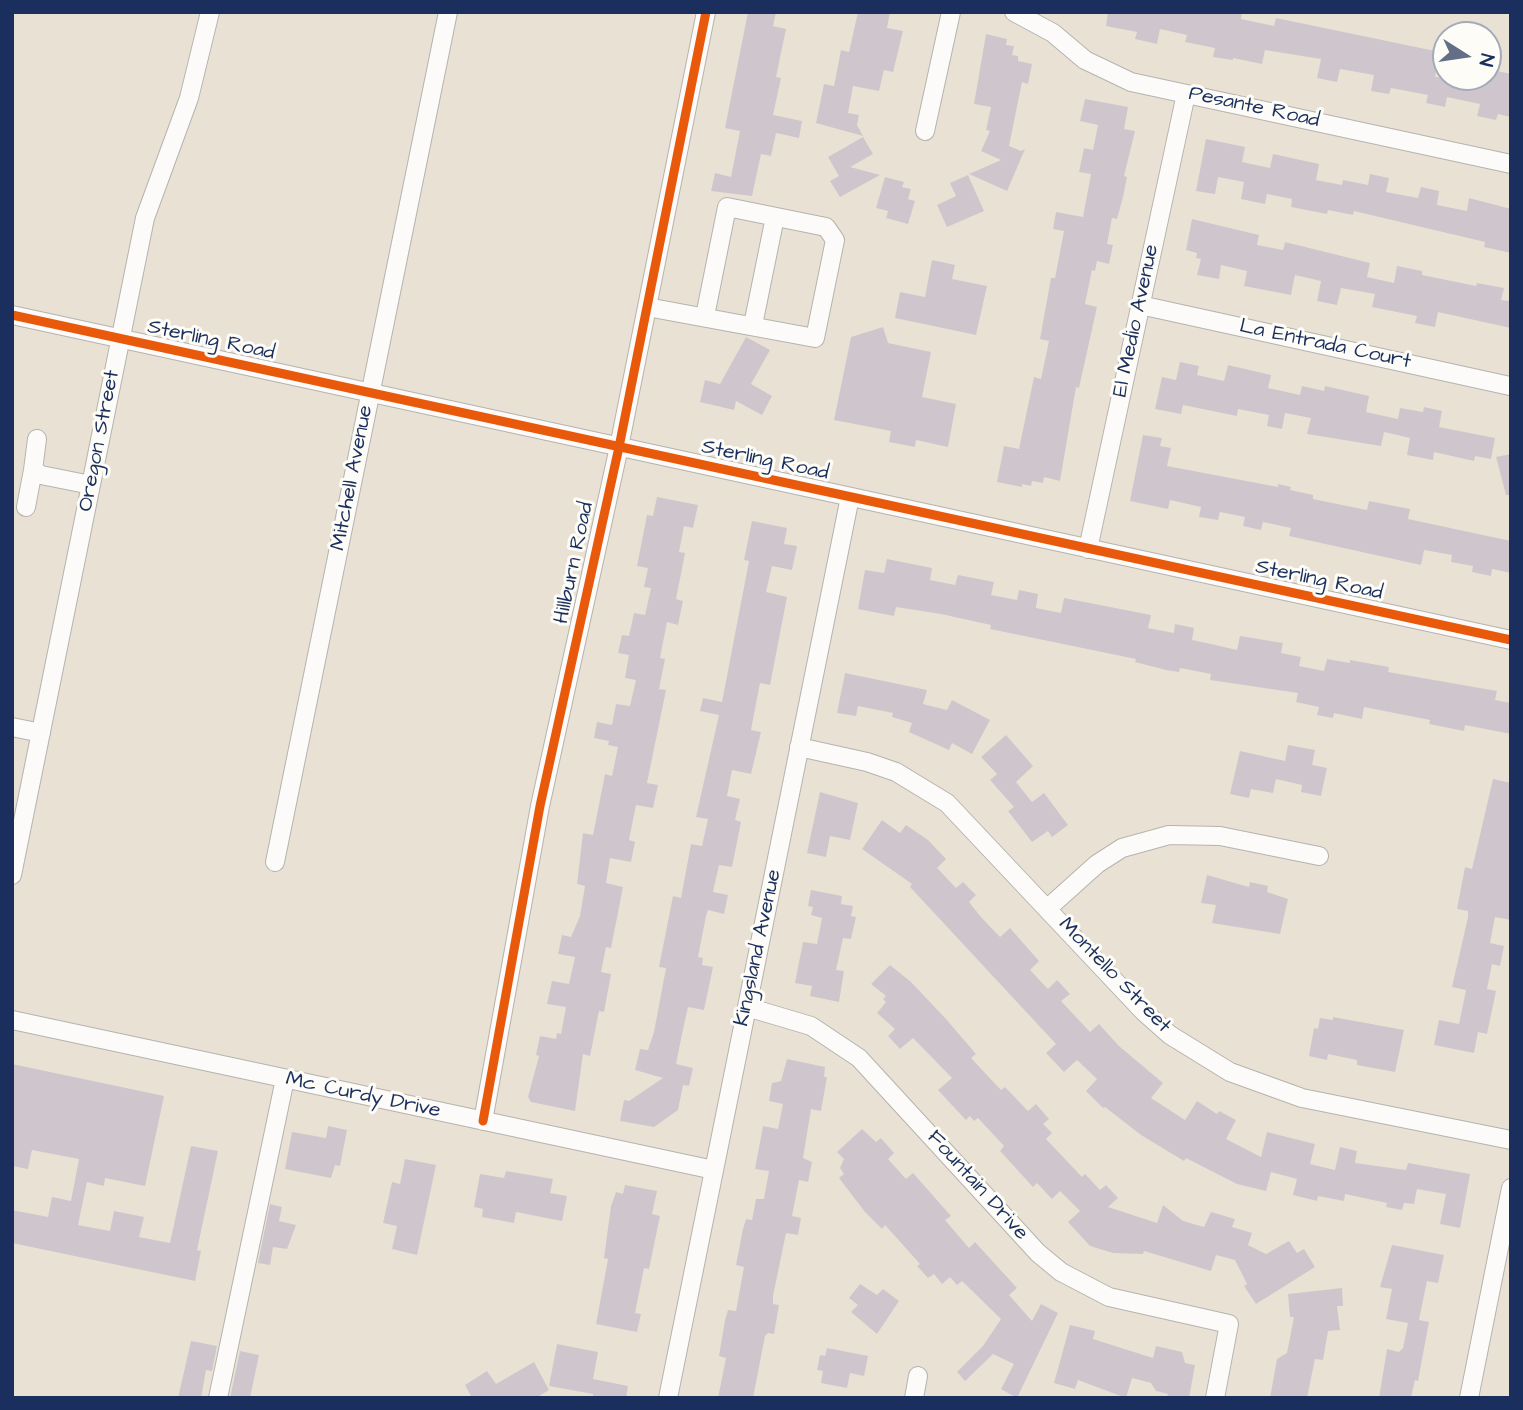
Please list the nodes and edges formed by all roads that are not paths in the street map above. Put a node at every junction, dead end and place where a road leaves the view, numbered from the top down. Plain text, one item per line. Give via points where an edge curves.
1 (209, 12) edge
2 (448, 12) edge
3 (706, 12) edge
4 (951, 12) edge
5 (1014, 12) edge
6 (1186, 94) junction
7 (925, 131) dead end
8 (1511, 164) edge
9 (775, 217) junction
10 (1140, 305) junction
11 (647, 307) junction
12 (12, 315) edge
13 (705, 316) junction
14 (753, 326) junction
15 (120, 339) junction
16 (1510, 386) edge
17 (370, 393) junction
18 (37, 439) dead end
19 (619, 447) junction
20 (33, 470) junction
21 (91, 485) junction
22 (850, 497) junction
23 (26, 507) dead end
24 (1088, 549) junction
25 (1511, 640) edge
26 (12, 727) edge
27 (41, 733) junction
28 (799, 747) junction
29 (1319, 856) dead end
30 (275, 862) dead end
31 (12, 875) edge
32 (1048, 908) junction
33 (747, 1007) junction
34 (12, 1020) edge
35 (285, 1079) junction
36 (483, 1121) junction
37 (1511, 1140) edge
38 (714, 1170) junction
39 (1511, 1188) edge
40 (918, 1376) dead end
41 (218, 1398) edge
42 (668, 1398) edge
43 (914, 1398) edge
44 (1215, 1398) edge
45 (1469, 1398) edge

1 - 15 street, Oregon Street via 189,98 145,218
2 - 17 street, Mitchell Avenue
3 - 11 street, Hillburn Road
4 - 7 street
5 - 6 street, Pesante Road via 1053,33 1108,73
6 - 8 street, Pesante Road
6 - 10 street, El Medio Avenue
9 - 13 street via 727,207
9 - 14 street
9 - 14 street via 826,227 835,240 815,338
10 - 16 street, La Entrada Court
10 - 24 street, El Medio Avenue
11 - 13 street
11 - 19 street, Hillburn Road
12 - 15 street, Sterling Road
13 - 14 street
15 - 17 street, Sterling Road
15 - 21 street, Oregon Street
17 - 19 street, Sterling Road
17 - 30 street, Mitchell Avenue
18 - 20 street
19 - 22 street, Sterling Road
19 - 36 street, Hillburn Road via 540,806
20 - 21 street
20 - 23 street
21 - 27 street, Oregon Street
22 - 24 street, Sterling Road
22 - 28 street, Kingsland Avenue
24 - 25 street, Sterling Road
26 - 27 street
27 - 31 street, Oregon Street
28 - 32 street, Montello Street via 867,762 923,785 969,823
28 - 33 street, Kingsland Avenue
29 - 32 street via 1220,836 1168,835 1122,849 1097,864
32 - 37 street, Montello Street via 1144,1012 1189,1049 1230,1072 1301,1098
33 - 38 street, Kingsland Avenue
33 - 44 street, Fountain Drive via 811,1026 859,1058 1038,1253 1061,1272 1109,1297 1230,1324
34 - 35 street, Mc Curdy Drive
35 - 36 street, Mc Curdy Drive
35 - 41 street
36 - 38 street, Mc Curdy Drive
38 - 42 street, Kingsland Avenue
39 - 45 street
40 - 43 street

